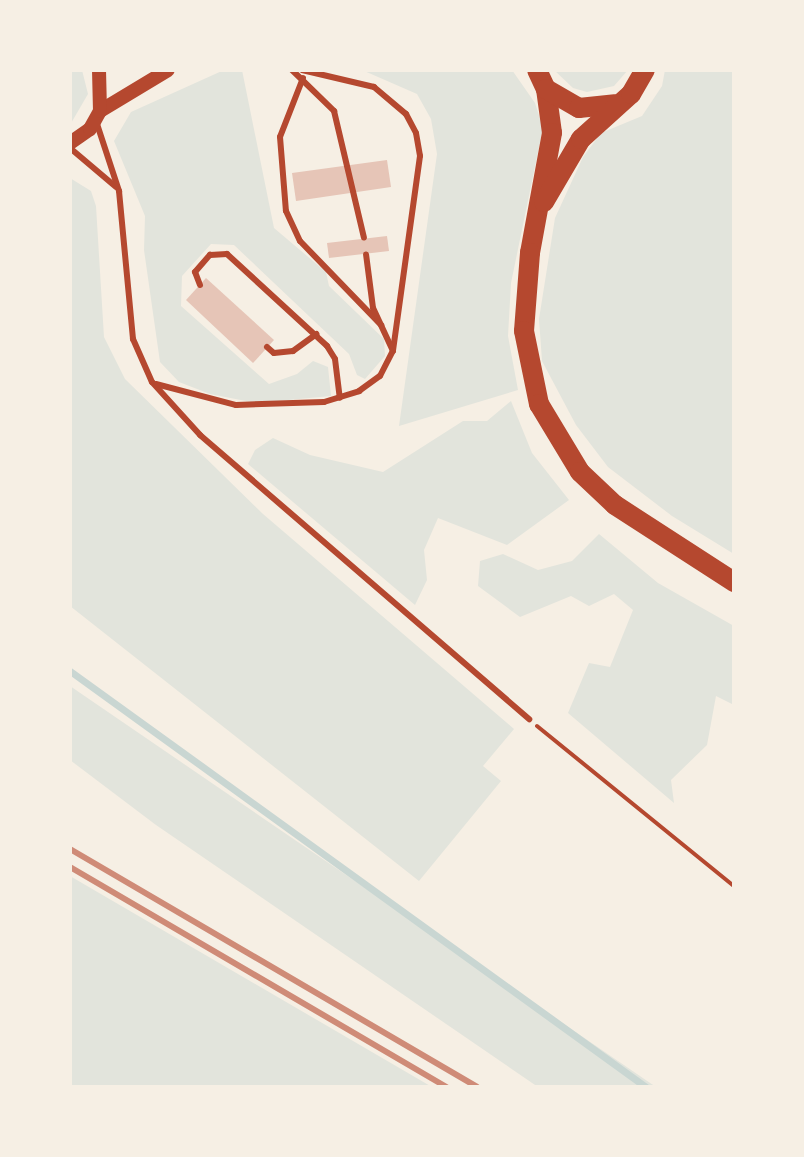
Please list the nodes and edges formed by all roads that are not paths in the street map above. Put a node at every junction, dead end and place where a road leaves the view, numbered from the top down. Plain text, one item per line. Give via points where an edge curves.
1 (99, 70) edge
2 (168, 70) edge
3 (292, 70) edge
4 (302, 70) edge
5 (645, 70) edge
6 (303, 78) junction
7 (542, 79) edge
8 (617, 104) junction
9 (98, 116) junction
10 (70, 146) edge
11 (119, 191) junction
12 (538, 212) junction
13 (364, 238) dead end
14 (366, 254) dead end
15 (200, 285) dead end
16 (385, 329) junction
17 (316, 334) junction
18 (267, 347) dead end
19 (393, 351) junction
20 (152, 382) junction
21 (340, 398) junction
22 (734, 582) edge
23 (529, 719) road end

1 - 9 street
2 - 9 street
3 - 6 lane
4 - 19 lane via 374,87 406,114 416,133 420,156
5 - 8 main road via 631,94
6 - 13 lane via 334,111
6 - 16 lane via 280,137 286,211 300,241
7 - 8 main road via 579,108
7 - 12 main road via 552,133
8 - 12 main road via 581,139
9 - 10 street
9 - 11 lane
10 - 11 lane
11 - 20 lane via 133,339
12 - 22 main road via 524,331 539,404 580,472 615,505
14 - 16 lane via 373,308
15 - 17 lane via 195,272 210,255 227,254
16 - 19 lane
17 - 18 lane via 293,351 274,353
17 - 21 lane via 335,359
19 - 21 lane via 380,376
20 - 21 lane via 236,405
20 - 23 lane via 200,435

